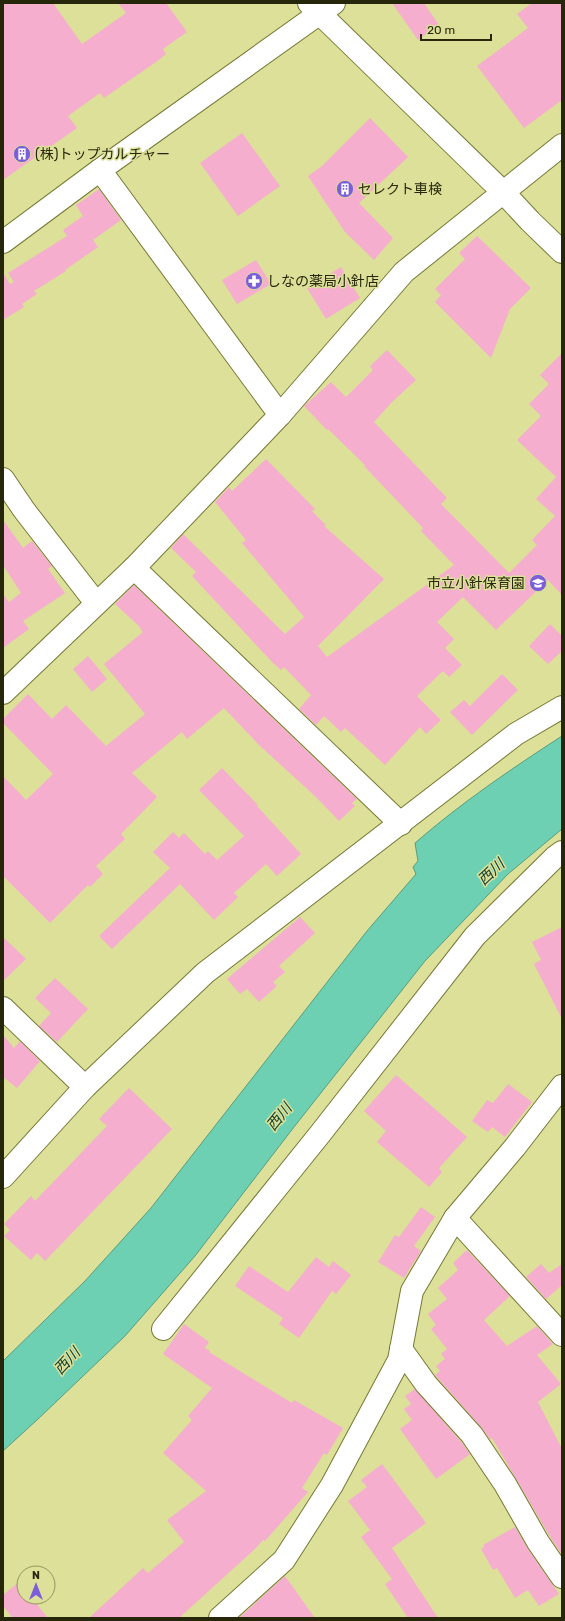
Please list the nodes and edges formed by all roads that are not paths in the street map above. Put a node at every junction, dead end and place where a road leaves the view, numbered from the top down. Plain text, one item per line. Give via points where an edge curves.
1 (321, 7) edge
2 (562, 146) edge
3 (100, 170) junction
4 (504, 193) junction
5 (3, 242) edge
6 (562, 252) edge
7 (280, 416) junction
8 (3, 479) edge
9 (134, 568) junction
10 (96, 603) junction
11 (4, 691) edge
12 (562, 707) edge
13 (401, 824) junction
14 (562, 852) edge
15 (3, 1008) edge
16 (562, 1086) edge
17 (85, 1087) junction
18 (3, 1177) edge
19 (454, 1218) junction
20 (163, 1329) dead end
21 (562, 1336) edge
22 (401, 1348) junction
23 (562, 1577) edge
24 (227, 1616) edge

1 - 3 street
1 - 4 street
2 - 4 street
3 - 5 street
3 - 7 street
4 - 6 street
4 - 7 street via 404,272
7 - 9 street
8 - 10 street
9 - 10 street
9 - 13 street
10 - 11 street
12 - 13 street via 516,734
13 - 17 street via 205,973
14 - 20 street via 475,936
15 - 17 street
16 - 19 street via 515,1147
17 - 18 street
19 - 21 street
19 - 22 street via 412,1291
22 - 23 street via 426,1384 472,1435
22 - 24 street via 399,1360 332,1485 284,1560

